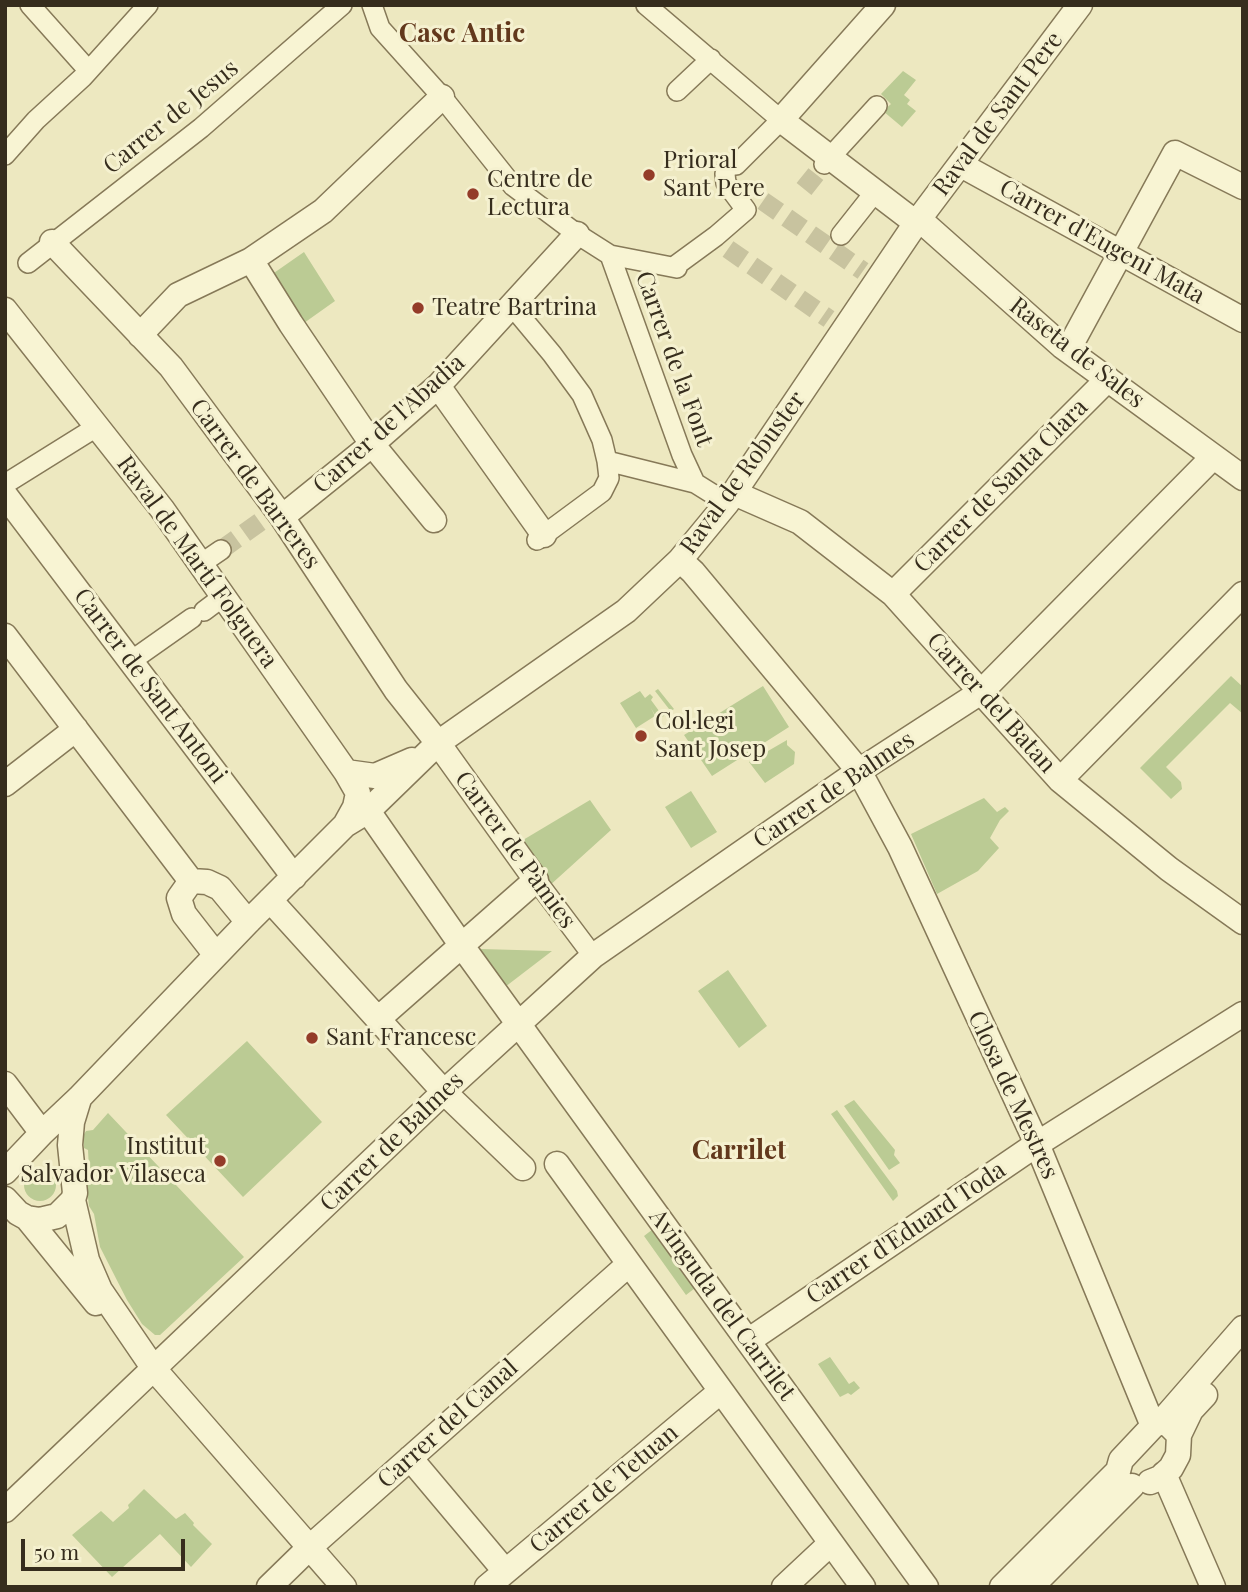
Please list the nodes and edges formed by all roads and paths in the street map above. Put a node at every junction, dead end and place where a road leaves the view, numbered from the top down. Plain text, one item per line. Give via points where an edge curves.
1 (30, 5) edge
2 (148, 5) edge
3 (342, 5) edge
4 (372, 5) edge
5 (646, 5) edge
6 (883, 5) edge
7 (1080, 5) edge
8 (711, 59) junction
9 (88, 70) junction
10 (677, 91) dead end
11 (442, 97) junction
12 (877, 106) dead end
13 (783, 117) junction
14 (5, 155) edge
15 (827, 161) junction
16 (961, 165) junction
17 (1243, 187) edge
18 (875, 192) junction
19 (917, 221) junction
20 (577, 234) junction
21 (841, 235) dead end
22 (52, 242) junction
23 (1122, 252) junction
24 (610, 255) junction
25 (251, 260) junction
26 (28, 263) dead end
27 (512, 306) junction
28 (5, 310) edge
29 (1243, 320) edge
30 (140, 335) junction
31 (1068, 350) junction
32 (1108, 379) junction
33 (438, 386) junction
34 (99, 426) junction
35 (372, 443) junction
36 (1213, 457) junction
37 (607, 461) junction
38 (1243, 478) edge
39 (695, 483) junction
40 (5, 484) edge
41 (5, 495) edge
42 (731, 498) junction
43 (277, 514) junction
44 (434, 520) dead end
45 (540, 538) joint
46 (680, 560) junction
47 (894, 594) junction
48 (1243, 594) edge
49 (224, 596) junction
50 (5, 636) edge
51 (131, 662) junction
52 (982, 692) junction
53 (76, 729) junction
54 (431, 748) junction
55 (859, 771) junction
56 (346, 772) junction
57 (1060, 780) junction
58 (5, 784) edge
59 (368, 811) junction
60 (345, 825) junction
61 (294, 877) junction
62 (536, 880) junction
63 (191, 881) junction
64 (270, 901) junction
65 (248, 922) junction
66 (1243, 922) edge
67 (462, 946) junction
68 (216, 955) junction
69 (593, 956) junction
70 (1243, 1014) edge
71 (378, 1020) junction
72 (518, 1023) junction
73 (5, 1084) edge
74 (444, 1092) junction
75 (79, 1098) junction
76 (34, 1142) junction
77 (1037, 1144) junction
78 (557, 1164) dead end
79 (523, 1168) dead end
80 (6, 1172) edge
81 (73, 1173) junction
82 (5, 1199) edge
83 (73, 1200) junction
84 (27, 1218) junction
85 (629, 1264) junction
86 (1243, 1328) edge
87 (748, 1342) junction
88 (1243, 1353) edge
89 (154, 1369) junction
90 (721, 1391) junction
91 (1164, 1427) junction
92 (410, 1458) junction
93 (1164, 1474) junction
94 (1125, 1479) junction
95 (5, 1510) edge
96 (831, 1543) junction
97 (310, 1547) junction
98 (496, 1579) edge
99 (269, 1587) edge
100 (344, 1587) edge
101 (784, 1587) edge
102 (863, 1587) edge
103 (926, 1587) edge
104 (1002, 1587) edge
105 (1031, 1587) edge
106 (1213, 1587) edge

1 - 9 street
2 - 9 street
3 - 22 street, Carrer de Jesus via 201,128
4 - 11 street via 380,28
5 - 8 street
6 - 13 street
7 - 16 street, Raval de Sant Pere
8 - 10 street
8 - 13 street
9 - 14 street
11 - 20 street via 513,186
11 - 25 street via 323,211
12 - 15 street
13 - 15 street, Raseta de Sales
13 - 24 street via 736,165 727,168 724,179 746,210 716,236 676,267
15 - 18 street, Raseta de Sales
16 - 19 street, Raval de Sant Pere
16 - 23 street, Carrer d'Eugeni Mata
17 - 23 street via 1175,153
18 - 19 street, Raseta de Sales
18 - 21 street
19 - 31 street, Raseta de Sales
19 - 42 street, Raval de Robuster
20 - 24 street
20 - 27 street, Carrer de l'Abadia
22 - 26 street, Carrer de Jesus
22 - 30 street, Carrer de Barreres
23 - 29 street, Carrer d'Eugeni Mata
23 - 31 street
24 - 39 street, Carrer de la Font
25 - 30 street via 178,295
25 - 35 street
27 - 33 street, Carrer de l'Abadia
27 - 37 street via 582,396
28 - 34 street, Raval de Martí Folguera
30 - 43 street, Carrer de Barreres via 170,367
31 - 32 street, Raseta de Sales
32 - 36 street, Raseta de Sales
32 - 47 street, Carrer de Santa Clara
33 - 35 street, Carrer de l'Abadia
33 - 45 street
34 - 40 street
34 - 49 street, Raval de Martí Folguera via 211,556
35 - 43 street, Carrer de l'Abadia
35 - 44 street
36 - 38 street, Raseta de Sales
36 - 52 street, Carrer de Balmes
37 - 39 street
37 - 45 street via 609,478 602,492
39 - 42 street, Carrer de la Font
41 - 51 street, Carrer de Sant Antoni
42 - 46 street, Raval de Robuster
42 - 47 street, Carrer del Batan via 800,522
43 - 54 street, Carrer de Barreres
46 - 54 street, Raval de Robuster via 626,611
46 - 55 street, Closa de Mestres
47 - 52 street, Carrer del Batan
48 - 57 street
49 - 51 street
49 - 56 street, Raval de Martí Folguera
50 - 53 street
51 - 61 street, Carrer de Sant Antoni
52 - 55 street, Carrer de Balmes
52 - 57 street, Carrer del Batan
53 - 58 street
53 - 63 street
54 - 56 street, Raval de Robuster via 375,776
54 - 59 street, Raval de Robuster
54 - 62 street, Carrer de Pàmies
55 - 69 street, Carrer de Balmes
55 - 77 street, Closa de Mestres via 900,847
56 - 60 street, Raval de Martí Folguera via 358,793
57 - 66 street, Carrer del Batan
59 - 60 street, Raval de Robuster
59 - 67 street, Avinguda del Carrilet
60 - 61 street
61 - 64 street
62 - 67 street
62 - 69 street, Carrer de Pàmies
63 - 65 street via 220,888
63 - 68 street via 179,898 184,914
64 - 65 street
64 - 71 street
65 - 68 street
67 - 71 street
67 - 72 street, Avinguda del Carrilet
68 - 75 street
69 - 72 street, Carrer de Balmes
70 - 77 street, Carrer d'Eduard Toda
71 - 74 street
72 - 74 street, Carrer de Balmes
72 - 87 street, Avinguda del Carrilet
73 - 76 street
74 - 79 street
74 - 89 street, Carrer de Balmes
75 - 76 street
75 - 81 street via 71,1134
76 - 80 street
76 - 81 street via 61,1157
77 - 87 street, Carrer d'Eduard Toda
77 - 91 street, Closa de Mestres
78 - 85 street, Avinguda del Carrilet
81 - 83 street
82 - 84 street
83 - 84 street via 50,1219
83 - 89 street via 87,1260 100,1290
84 - 89 street
85 - 90 street, Avinguda del Carrilet
85 - 92 street, Carrer del Canal
86 - 91 street
87 - 103 street, Avinguda del Carrilet
88 - 91 street via 1191,1410
89 - 95 street, Carrer de Balmes
89 - 97 street
90 - 96 street, Avinguda del Carrilet
90 - 98 street, Carrer de Tetuan
91 - 93 street via 1178,1455
91 - 94 street via 1121,1460
92 - 97 street, Carrer del Canal
92 - 98 street
93 - 94 street via 1146,1485
93 - 106 street
94 - 104 street
94 - 105 street
96 - 101 street
96 - 102 street, Avinguda del Carrilet
97 - 99 street, Carrer del Canal
97 - 100 street

